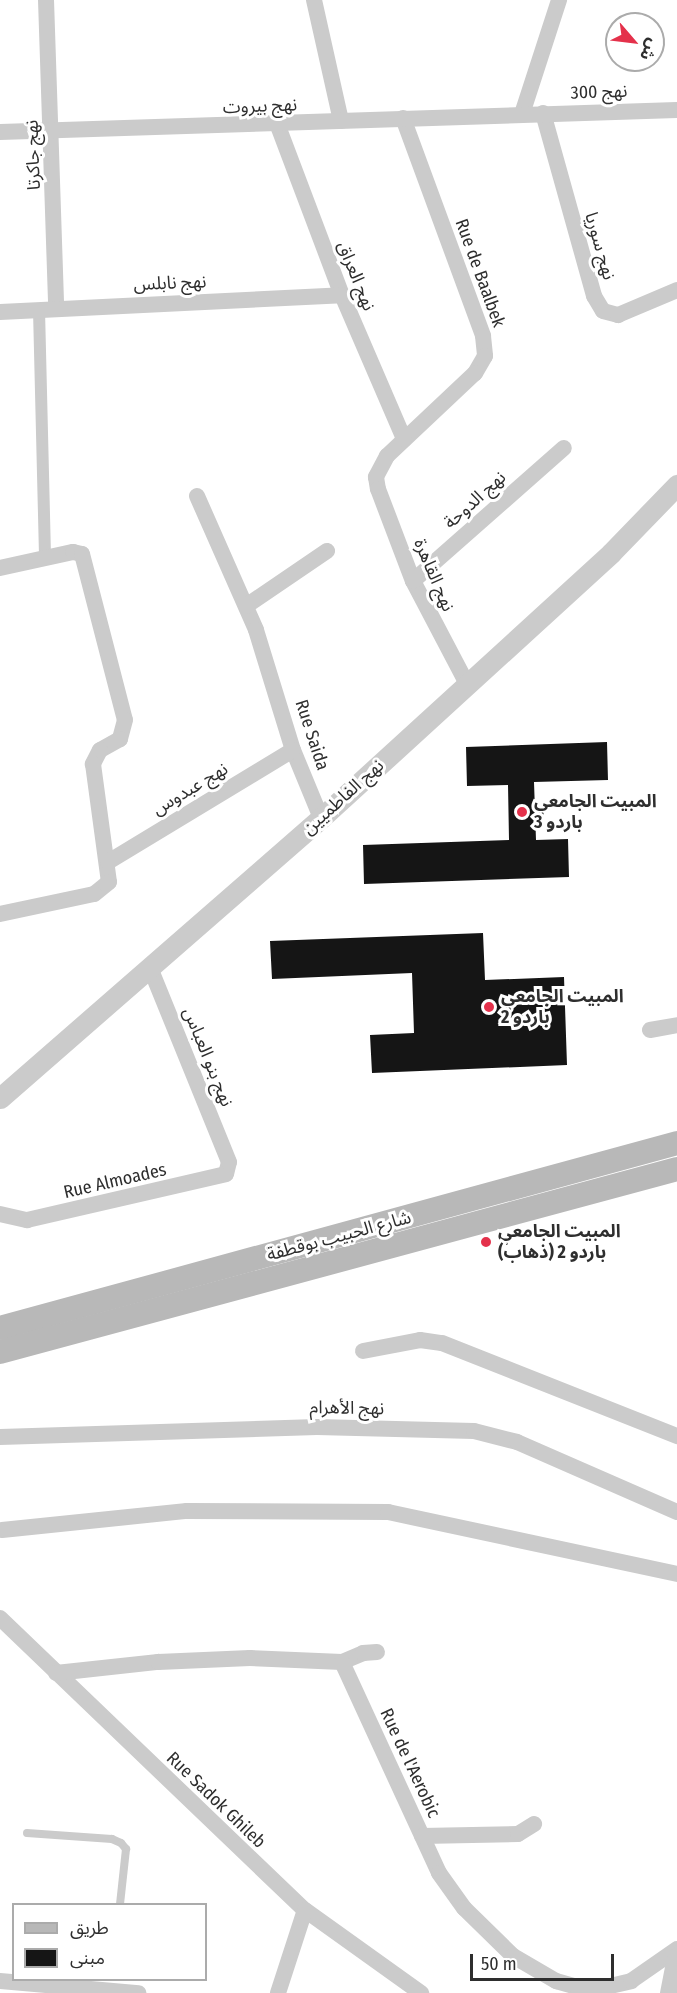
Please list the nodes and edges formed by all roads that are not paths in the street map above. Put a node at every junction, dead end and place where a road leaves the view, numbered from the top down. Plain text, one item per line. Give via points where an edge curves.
1 (46, 0) edge
2 (314, 0) edge
3 (559, 0) edge
4 (677, 110) edge
5 (543, 113) junction
6 (522, 114) junction
7 (403, 118) junction
8 (341, 121) junction
9 (278, 126) junction
10 (52, 130) junction
11 (0, 132) edge
12 (677, 290) edge
13 (342, 295) junction
14 (48, 309) junction
15 (0, 312) edge
16 (404, 439) junction
17 (564, 448) dead end
18 (376, 477) joint
19 (677, 485) edge
20 (197, 496) dead end
21 (327, 551) dead end
22 (45, 558) junction
23 (0, 568) edge
24 (413, 581) junction
25 (246, 606) junction
26 (466, 684) junction
27 (293, 750) junction
28 (321, 818) junction
29 (108, 862) junction
30 (0, 914) edge
31 (150, 967) junction
32 (677, 1025) edge
33 (650, 1030) dead end
34 (0, 1098) edge
35 (677, 1143) edge
36 (229, 1162) joint
37 (677, 1169) edge
38 (0, 1214) edge
39 (0, 1328) edge
40 (363, 1351) dead end
41 (0, 1352) edge
42 (677, 1436) edge
43 (0, 1437) edge
44 (677, 1512) edge
45 (2, 1530) dead end
46 (677, 1574) edge
47 (0, 1618) edge
48 (6, 1631) edge
49 (377, 1653) dead end
50 (342, 1662) junction
51 (56, 1673) junction
52 (534, 1824) dead end
53 (27, 1833) dead end
54 (422, 1836) junction
55 (120, 1903) edge
56 (305, 1910) junction
57 (677, 1949) edge
58 (677, 1958) edge
59 (0, 1981) edge
60 (110, 1985) edge
61 (88, 1991) edge
62 (138, 1993) edge
63 (278, 1993) edge
64 (421, 1993) edge
65 (670, 1993) edge

1 - 10 street, نهج جاكرتا
2 - 8 street
3 - 6 street
4 - 5 street, نهج 300
5 - 6 street, نهج 300
5 - 12 street, نهج سوريا via 594,296 603,311 618,315
6 - 7 street, نهج بيروت
7 - 8 street, نهج بيروت
7 - 16 street, Rue de Baalbek via 485,350 475,373
8 - 9 street, نهج بيروت
9 - 10 street, نهج بيروت
9 - 13 street, نهج العراق
10 - 11 street, نهج بيروت
10 - 14 street, نهج جاكرتا
13 - 14 street, نهج نابلس
13 - 16 street, نهج العراق
14 - 15 street, نهج نابلس
14 - 22 street
16 - 18 street, Rue de Baalbek via 387,456
17 - 24 street, نهج الدوحة
18 - 24 street, نهج القاهرة
19 - 26 street, نهج الفاطميين via 610,553
20 - 25 street, Rue Saida
21 - 25 street
22 - 23 street
22 - 29 street via 78,552 87,565 125,720 120,738 100,750 93,764
24 - 26 street, نهج القاهرة
25 - 27 street, Rue Saida via 279,697
26 - 28 street, نهج الفاطميين
27 - 28 street, Rue Saida
27 - 29 street, نهج عبدوس
28 - 31 street, نهج الفاطميين
29 - 30 street via 109,882 94,894
31 - 34 street, نهج الفاطميين
31 - 36 street, نهج بنو العباس
32 - 33 street
35 - 39 main road, شارع الحبيب بوقطفة
36 - 38 street, Rue Almoades via 226,1174 205,1181 27,1220
37 - 41 main road, شارع الحبيب بوقطفة
40 - 42 street via 420,1340 442,1342
43 - 44 street, نهج الأهرام via 317,1426 474,1431 517,1442
45 - 46 street via 187,1511 388,1512
47 - 48 street, Rue Sadok Ghileb
48 - 51 street, Rue Sadok Ghileb
49 - 50 street via 363,1653
50 - 51 street via 250,1658 158,1662
50 - 54 street, Rue de l'Aerobic
51 - 56 street, Rue Sadok Ghileb
52 - 54 street via 518,1834
53 - 55 lane via 121,1843 126,1849
54 - 57 street, Rue de l'Aerobic via 439,1873 464,1908 513,1956 556,1981 577,1987 606,1987 631,1981
56 - 63 street
56 - 64 street, Rue Sadok Ghileb
58 - 65 street
59 - 61 street
60 - 61 street
60 - 62 street

